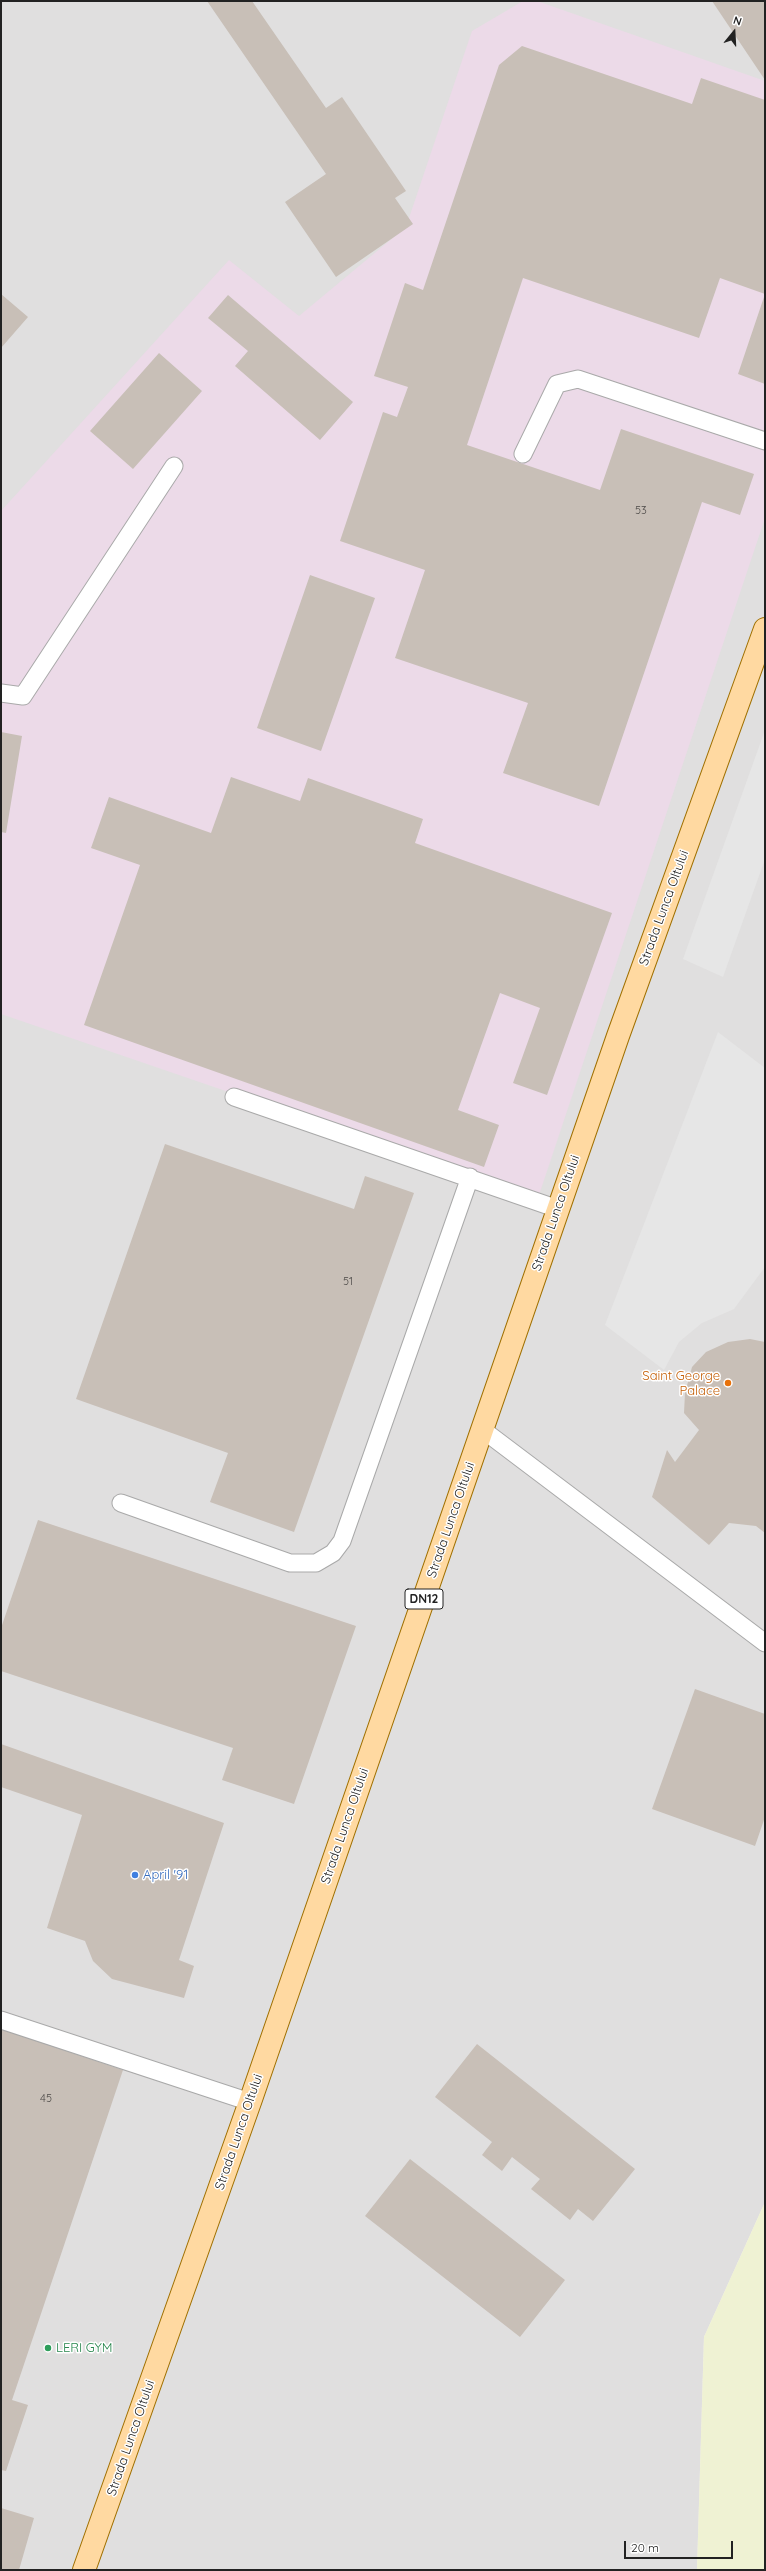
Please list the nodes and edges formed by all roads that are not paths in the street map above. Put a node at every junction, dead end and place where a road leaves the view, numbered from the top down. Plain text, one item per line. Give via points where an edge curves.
1 (765, 441) edge
2 (523, 454) dead end
3 (174, 466) dead end
4 (765, 629) edge
5 (1, 693) edge
6 (234, 1097) dead end
7 (470, 1177) junction
8 (558, 1208) junction
9 (482, 1430) junction
10 (122, 1503) dead end
11 (765, 1643) edge
12 (1, 2020) edge
13 (250, 2102) junction
14 (84, 2570) edge

1 - 2 lane via 578,379 557,384
3 - 5 lane via 23,696
4 - 8 main road, Strada Lunca Oltului / DN12
6 - 7 lane
7 - 8 lane
7 - 10 lane via 342,1541 333,1553 316,1563 290,1563
8 - 9 main road, Strada Lunca Oltului / DN12
9 - 11 lane
9 - 13 main road, Strada Lunca Oltului / DN12
12 - 13 lane
13 - 14 main road, Strada Lunca Oltului / DN12

